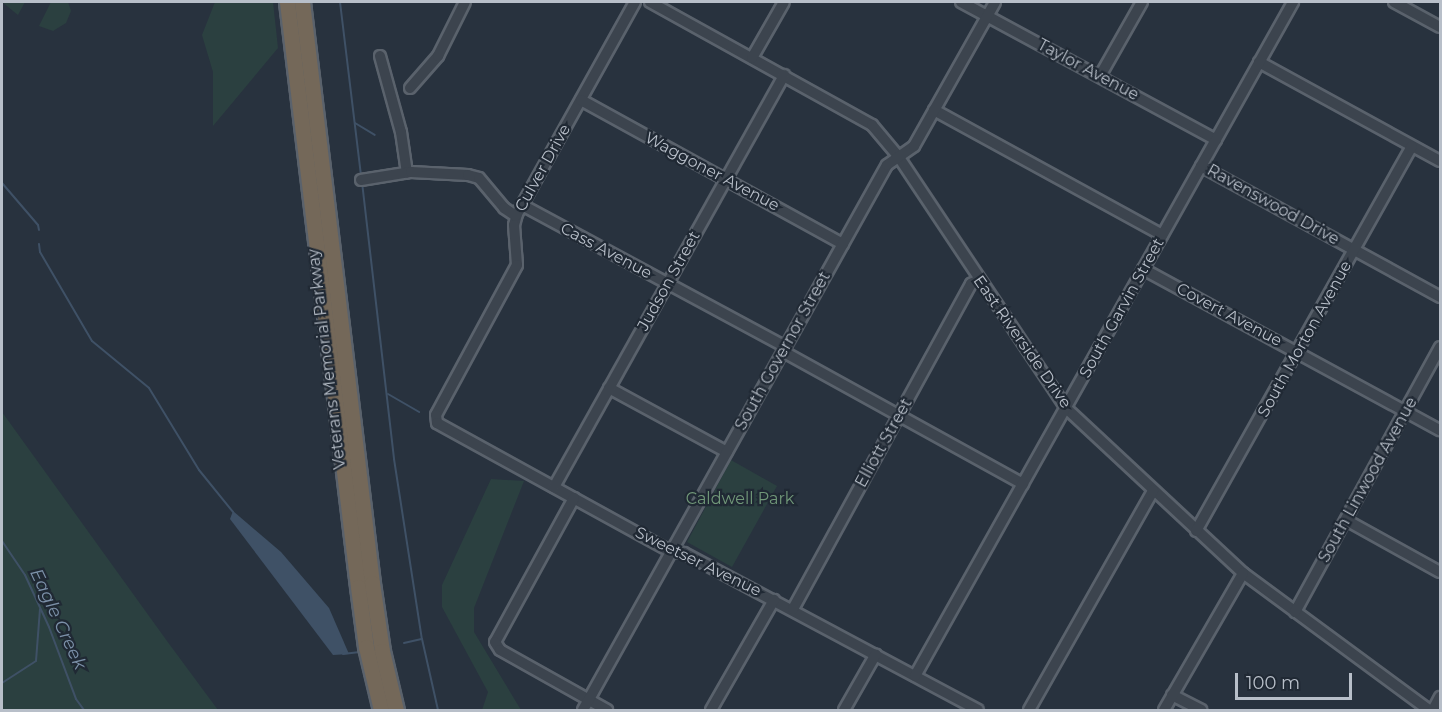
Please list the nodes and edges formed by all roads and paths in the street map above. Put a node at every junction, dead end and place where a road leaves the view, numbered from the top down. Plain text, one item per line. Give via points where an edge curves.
1 (287, 2) edge
2 (302, 2) edge
3 (465, 2) edge
4 (634, 2) edge
5 (650, 2) edge
6 (784, 2) edge
7 (961, 2) edge
8 (995, 2) edge
9 (1142, 2) edge
10 (1293, 2) edge
11 (1394, 2) edge
12 (987, 16) junction
13 (1440, 27) edge
14 (380, 57) dead end
15 (752, 58) junction
16 (1259, 62) junction
17 (784, 75) junction
18 (1100, 76) junction
19 (410, 88) dead end
20 (581, 100) junction
21 (934, 110) junction
22 (1216, 140) junction
23 (1412, 146) junction
24 (898, 156) junction
25 (1440, 161) edge
26 (1201, 166) junction
27 (407, 173) junction
28 (362, 180) dead end
29 (725, 180) junction
30 (522, 205) junction
31 (516, 216) junction
32 (1162, 235) junction
33 (843, 244) junction
34 (1354, 250) junction
35 (1143, 269) junction
36 (979, 280) junction
37 (668, 283) junction
38 (1440, 297) edge
39 (1440, 347) edge
40 (785, 350) junction
41 (1297, 352) junction
42 (609, 388) junction
43 (442, 404) joint
44 (1066, 408) junction
45 (1405, 411) junction
46 (899, 415) junction
47 (1440, 430) edge
48 (727, 452) junction
49 (1023, 484) junction
50 (554, 487) junction
51 (1153, 491) junction
52 (574, 498) junction
53 (1346, 520) junction
54 (1196, 531) junction
55 (672, 552) junction
56 (1440, 572) edge
57 (1242, 573) junction
58 (774, 600) junction
59 (793, 609) junction
60 (1295, 612) junction
61 (876, 654) junction
62 (915, 676) junction
63 (1172, 695) junction
64 (1440, 697) edge
65 (589, 699) junction
66 (381, 711) edge
67 (396, 711) edge
68 (583, 711) edge
69 (607, 711) edge
70 (711, 711) edge
71 (844, 711) edge
72 (978, 711) edge
73 (1029, 711) edge
74 (1164, 711) edge
75 (1201, 711) edge
76 (1431, 711) edge

1 - 66 highway, Veterans Memorial Parkway via 358,587 366,647
2 - 67 highway, Veterans Memorial Parkway via 372,583
3 - 19 street via 430,69
4 - 20 street, Culver Drive
5 - 15 street, East Riverside Drive
6 - 15 street
7 - 12 street, Taylor Avenue
8 - 12 street, South Governor Street
9 - 18 street
10 - 16 street, South Garvin Street
11 - 13 street
12 - 18 street, Taylor Avenue
12 - 21 street, South Governor Street
14 - 27 street via 401,132
15 - 17 street, East Riverside Drive
16 - 22 street, South Garvin Street
16 - 23 street
17 - 24 street, East Riverside Drive via 872,125
17 - 29 street, Judson Street
18 - 22 street, Taylor Avenue
20 - 29 street, Waggoner Avenue
20 - 30 street, Culver Drive
21 - 24 street, South Governor Street via 914,146
21 - 32 street
22 - 26 street, South Garvin Street
23 - 25 street
23 - 34 street, South Morton Avenue
24 - 33 street, South Governor Street via 887,165
24 - 36 street, East Riverside Drive
26 - 32 street, South Garvin Street
26 - 34 street, Ravenswood Drive
27 - 28 street
27 - 31 street via 479,178 504,208
29 - 33 street, Waggoner Avenue
29 - 37 street, Judson Street
30 - 31 street, Culver Drive
30 - 37 street, Cass Avenue
31 - 43 street, Culver Drive via 515,271
32 - 35 street, South Garvin Street
33 - 40 street, South Governor Street
34 - 38 street, Ravenswood Drive
34 - 41 street, South Morton Avenue
35 - 41 street, Covert Avenue
35 - 44 street, South Garvin Street
36 - 44 street, East Riverside Drive
36 - 46 street, Elliott Street via 971,284
37 - 40 street, Cass Avenue
37 - 42 street, Judson Street
39 - 45 street, South Linwood Avenue
40 - 46 street, Cass Avenue
40 - 48 street, South Governor Street
41 - 45 street, Covert Avenue
41 - 54 street, South Morton Avenue
42 - 48 street
42 - 50 street, Judson Street
43 - 50 street, Sweetser Avenue via 435,419 441,427
44 - 49 street, South Garvin Street
44 - 51 street, East Riverside Drive
45 - 47 street, Covert Avenue
45 - 53 street, South Linwood Avenue
46 - 49 street, Cass Avenue
46 - 59 street, Elliott Street
48 - 55 street, South Governor Street
49 - 62 street, South Garvin Street
50 - 52 street, Sweetser Avenue
51 - 54 street, East Riverside Drive
51 - 73 street
52 - 55 street, Sweetser Avenue
52 - 65 street via 495,638 500,650
53 - 56 street
53 - 60 street, South Linwood Avenue
54 - 57 street, East Riverside Drive
55 - 58 street, Sweetser Avenue via 684,552
55 - 65 street, South Governor Street
57 - 60 street, East Riverside Drive
57 - 63 street
58 - 59 street, Sweetser Avenue
58 - 70 street
59 - 61 street, Sweetser Avenue
60 - 76 street, East Riverside Drive
61 - 62 street, Sweetser Avenue
61 - 71 street
62 - 72 street, Sweetser Avenue
63 - 74 street
63 - 75 street
64 - 76 street
65 - 68 street, South Governor Street
65 - 69 street

